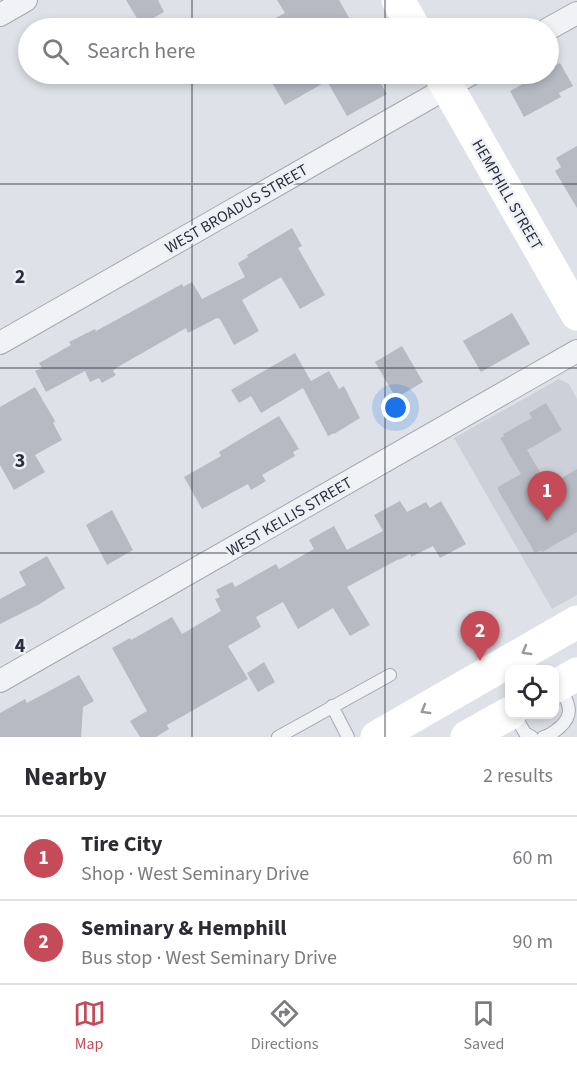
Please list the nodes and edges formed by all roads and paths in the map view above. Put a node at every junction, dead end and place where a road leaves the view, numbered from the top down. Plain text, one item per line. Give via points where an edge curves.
1 (26, 0) edge
2 (398, 0) edge
3 (577, 13) edge
4 (0, 15) edge
5 (408, 18) edge
6 (559, 23) edge
7 (443, 84) edge
8 (456, 84) edge
9 (577, 314) edge
10 (0, 343) edge
11 (577, 351) edge
12 (577, 622) edge
13 (390, 675) dead end
14 (0, 681) edge
15 (564, 681) edge
16 (332, 706) junction
17 (505, 718) edge
18 (515, 719) edge
19 (278, 737) edge
20 (348, 737) edge
21 (377, 737) edge
22 (469, 737) edge
23 (532, 737) edge
24 (543, 737) edge

1 - 4 street
2 - 5 main road
3 - 6 street
7 - 10 street, WEST BROADUS STREET
8 - 9 main road, HEMPHILL STREET
11 - 14 street, WEST KELLIS STREET
12 -> 21 main road
13 - 16 lane
15 - 24 lane via 570,708 567,720 552,735
16 - 19 lane
16 - 20 lane
17 - 22 main road
18 - 23 lane via 525,734

